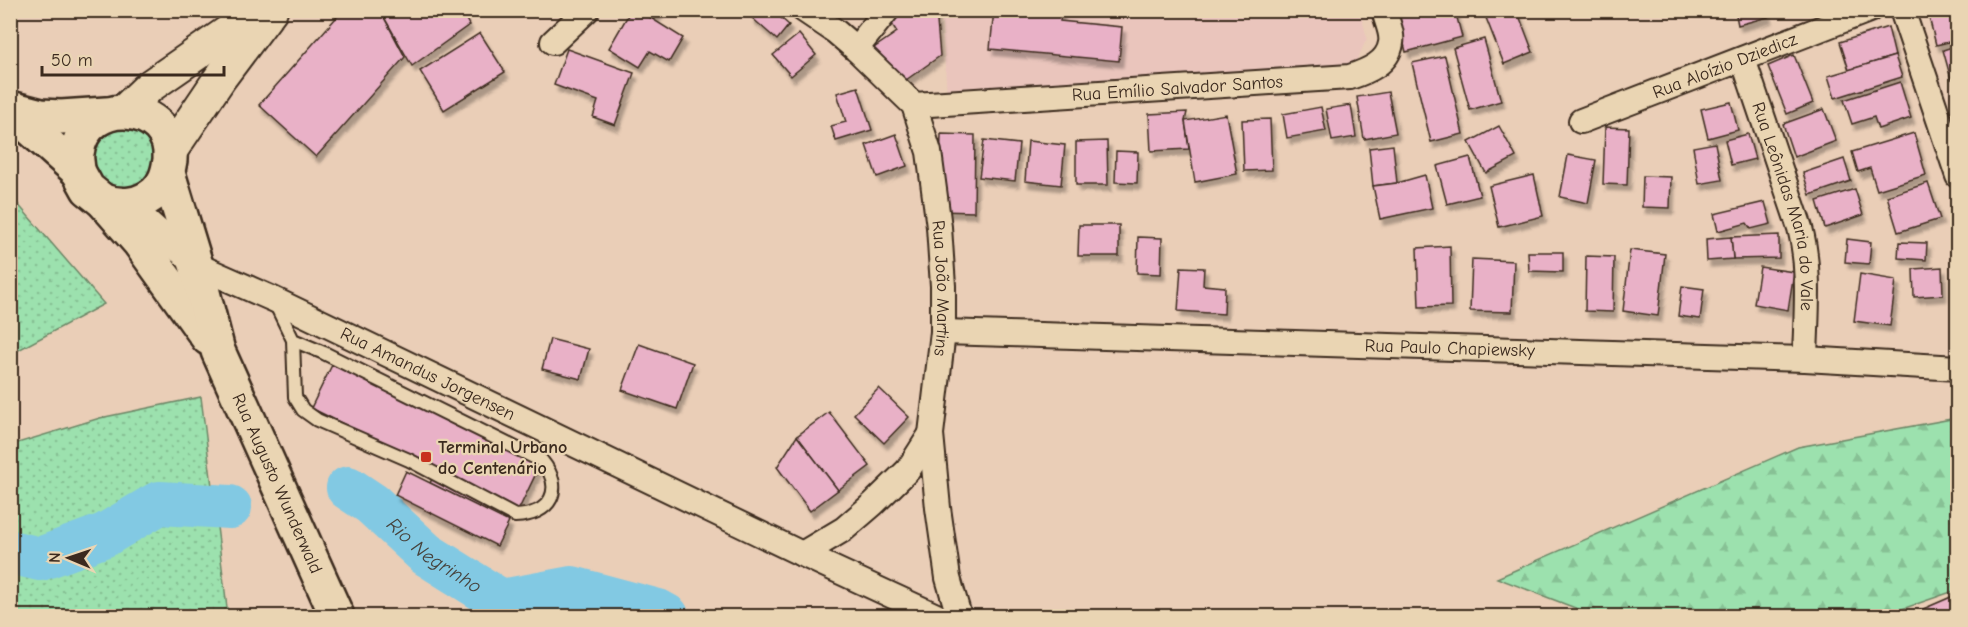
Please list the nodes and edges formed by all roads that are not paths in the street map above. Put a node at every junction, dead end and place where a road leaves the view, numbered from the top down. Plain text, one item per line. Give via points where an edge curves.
1 (260, 10) edge
2 (272, 10) edge
3 (587, 10) edge
4 (804, 10) edge
5 (887, 10) edge
6 (1384, 10) edge
7 (1869, 10) edge
8 (1902, 10) edge
9 (553, 42) dead end
10 (856, 49) junction
11 (1743, 59) junction
12 (914, 105) junction
13 (10, 109) edge
14 (115, 112) junction
15 (1581, 121) dead end
16 (169, 163) junction
17 (78, 171) junction
18 (1958, 176) edge
19 (116, 203) junction
20 (196, 265) junction
21 (273, 299) junction
22 (943, 332) junction
23 (293, 340) junction
24 (218, 351) junction
25 (1805, 359) junction
26 (1958, 368) edge
27 (931, 434) junction
28 (802, 554) junction
29 (337, 616) edge
30 (936, 616) edge
31 (959, 616) edge

1 - 14 street
2 - 16 street via 220,78
3 - 9 street
4 - 10 street, Rua João Martins
5 - 10 street
6 - 12 street, Rua Emílio Salvador Santos via 1392,41 1386,57 1369,71 1350,77
7 - 11 street, Rua Aloízio Dziedicz
8 - 18 street
10 - 12 street, Rua João Martins
11 - 15 street, Rua Aloízio Dziedicz
11 - 25 street, Rua Leônidas Maria do Vale via 1805,248
12 - 22 street, Rua João Martins via 929,152 938,216
13 - 14 main road, Rua Augusto Wunderwald via 61,117
13 - 17 main road, Rua Augusto Wunderwald
14 - 16 main road via 140,114 155,123 165,136
14 - 17 main road via 92,123 81,138
16 - 19 main road via 160,189 146,200
16 - 20 main road, Rua Augusto Wunderwald
17 - 19 main road, Rua Augusto Wunderwald via 88,189
19 - 20 street, Rua Amandus Jorgensen
19 - 24 main road, Rua Augusto Wunderwald via 139,242
20 - 21 street, Rua Amandus Jorgensen
20 - 24 main road, Rua Augusto Wunderwald
21 - 23 lane
21 - 28 street, Rua Amandus Jorgensen
22 - 25 street, Rua Paulo Chapiewsky
22 - 27 street, Rua João Martins
23 - 23 lane via 542,461 551,471 554,485 550,499 542,510 529,516 515,516 409,460 317,420 303,410 295,397
24 - 29 main road, Rua Augusto Wunderwald
25 - 26 street, Rua Paulo Chapiewsky
27 - 28 street via 908,470 873,504 844,529
27 - 31 street, Rua João Martins via 948,578
28 - 30 street, Rua Amandus Jorgensen

